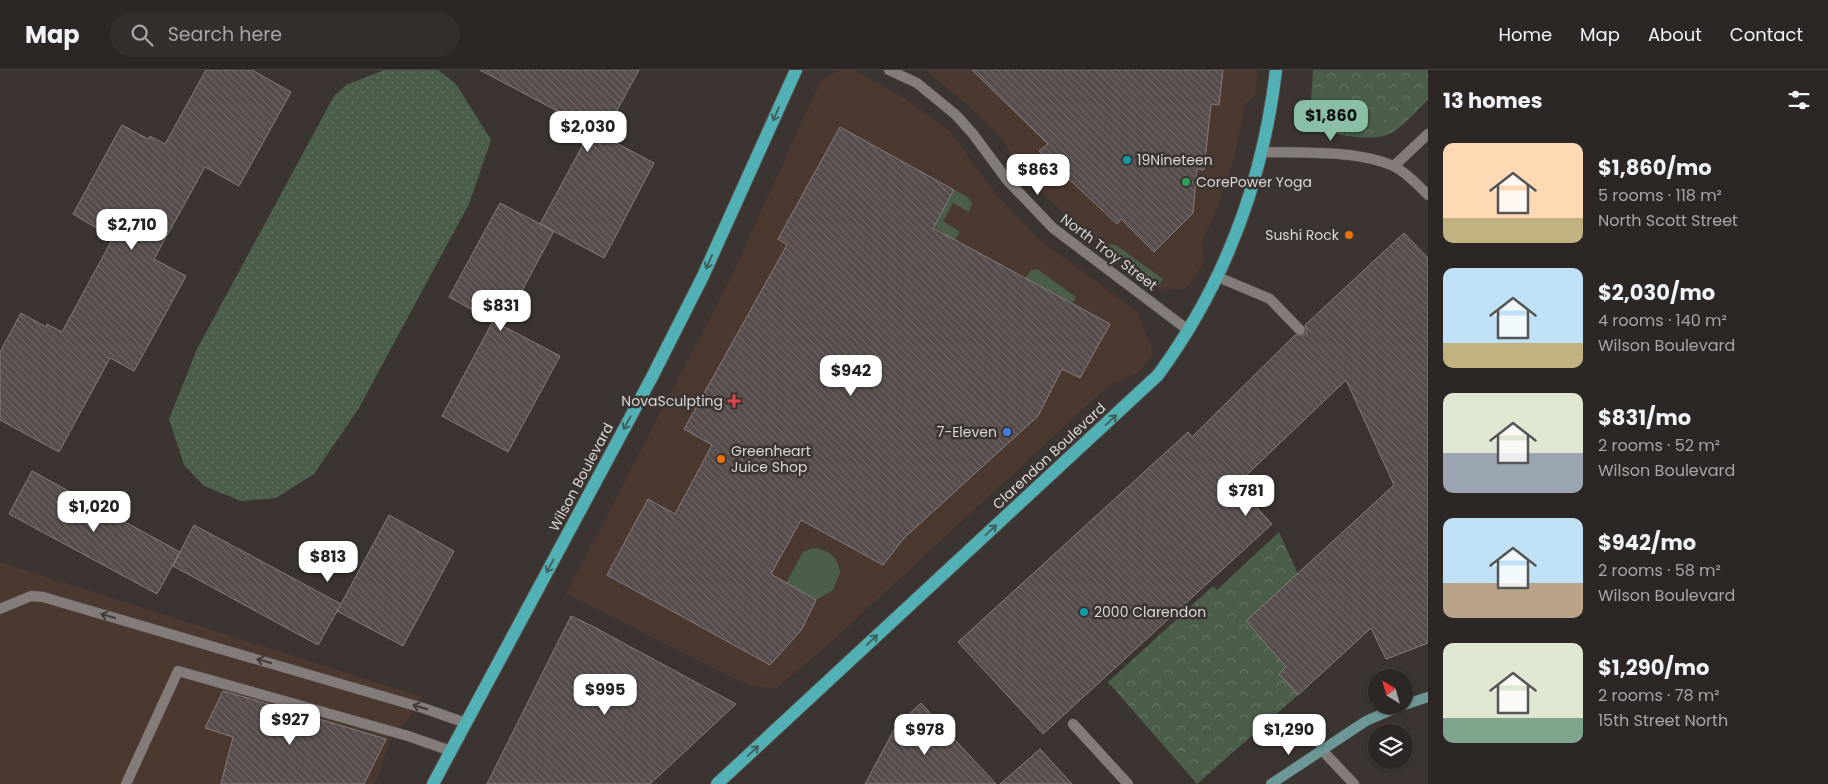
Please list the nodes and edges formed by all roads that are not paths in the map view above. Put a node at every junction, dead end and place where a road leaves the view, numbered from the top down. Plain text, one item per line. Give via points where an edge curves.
1 (796, 70) edge
2 (889, 70) edge
3 (1276, 70) edge
4 (1428, 134) edge
5 (1263, 152) junction
6 (1394, 166) junction
7 (1428, 195) edge
8 (1218, 277) junction
9 (1188, 330) junction
10 (1300, 330) dead end
11 (0, 609) edge
12 (1428, 697) edge
13 (1413, 702) edge
14 (1382, 714) edge
15 (466, 723) junction
16 (1073, 724) dead end
17 (1321, 749) junction
18 (451, 751) junction
19 (126, 784) edge
20 (433, 784) edge
21 (717, 784) edge
22 (1128, 784) edge
23 (1271, 784) edge
24 (1354, 784) edge

1 -> 15 main road, Wilson Boulevard via 702,276 656,368
2 - 9 street, North Troy Street via 917,83 956,115 1007,180 1053,228
3 - 5 main road, Clarendon Boulevard
4 - 6 street
5 - 6 street via 1339,154
5 - 8 main road, Clarendon Boulevard via 1246,208
6 - 7 street
8 - 9 main road, Clarendon Boulevard
8 - 10 street via 1270,299
21 -> 9 main road, Clarendon Boulevard via 1139,395 1158,376
15 -> 11 street via 43,597 31,596
12 - 13 street
14 - 17 street
15 - 18 main road, Wilson Boulevard
16 - 22 street
17 - 23 street
17 - 24 street
18 - 19 street via 178,671
18 - 20 main road, Wilson Boulevard

